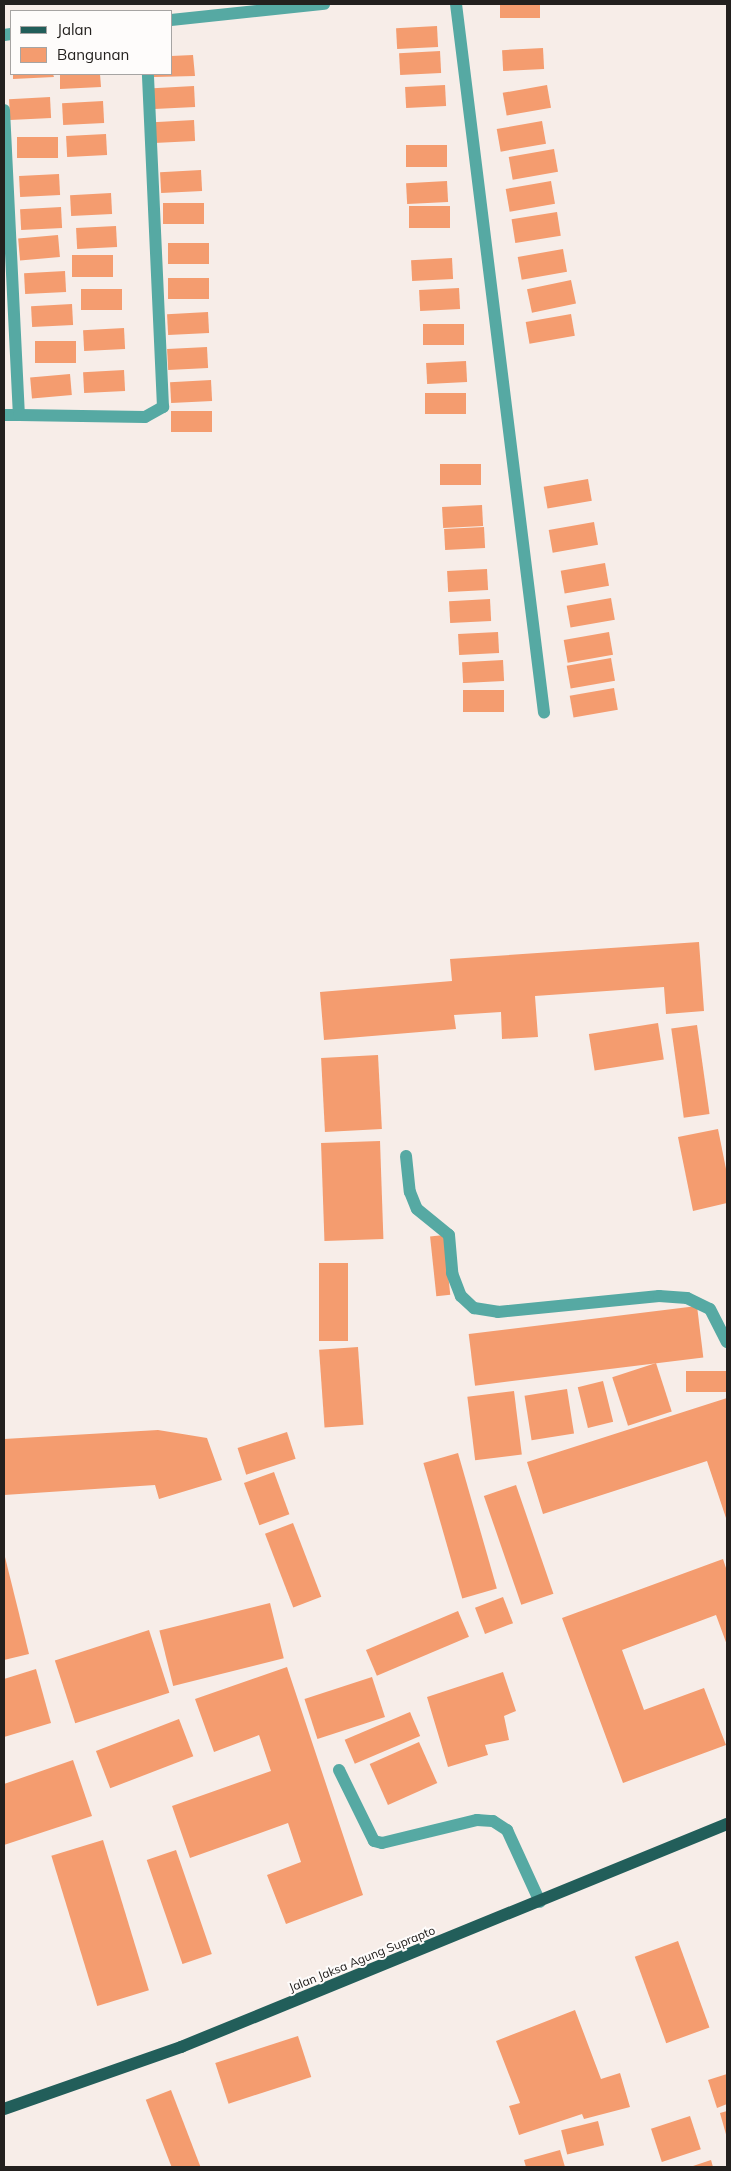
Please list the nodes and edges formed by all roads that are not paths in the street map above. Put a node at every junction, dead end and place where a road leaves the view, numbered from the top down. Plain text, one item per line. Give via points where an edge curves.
1 (324, 4) edge
2 (456, 4) edge
3 (172, 20) edge
4 (148, 75) edge
5 (4, 110) edge
6 (4, 415) edge
7 (19, 416) junction
8 (544, 713) dead end
9 (406, 1156) dead end
10 (727, 1342) edge
11 (339, 1770) dead end
12 (727, 1824) edge
13 (540, 1902) junction
14 (4, 2108) edge

1 - 3 street
2 - 8 street
4 - 7 street via 163,407 145,417
5 - 7 street
6 - 7 street
9 - 10 street via 410,1192 417,1209 449,1235 452,1273 461,1296 474,1308 498,1312 659,1296 687,1298 710,1309
11 - 13 street via 374,1841 382,1843 477,1820 493,1821 507,1830
12 - 13 main road, Jalan Jaksa Agung Suprapto
13 - 14 main road, Jalan Jaksa Agung Suprapto via 181,2047

